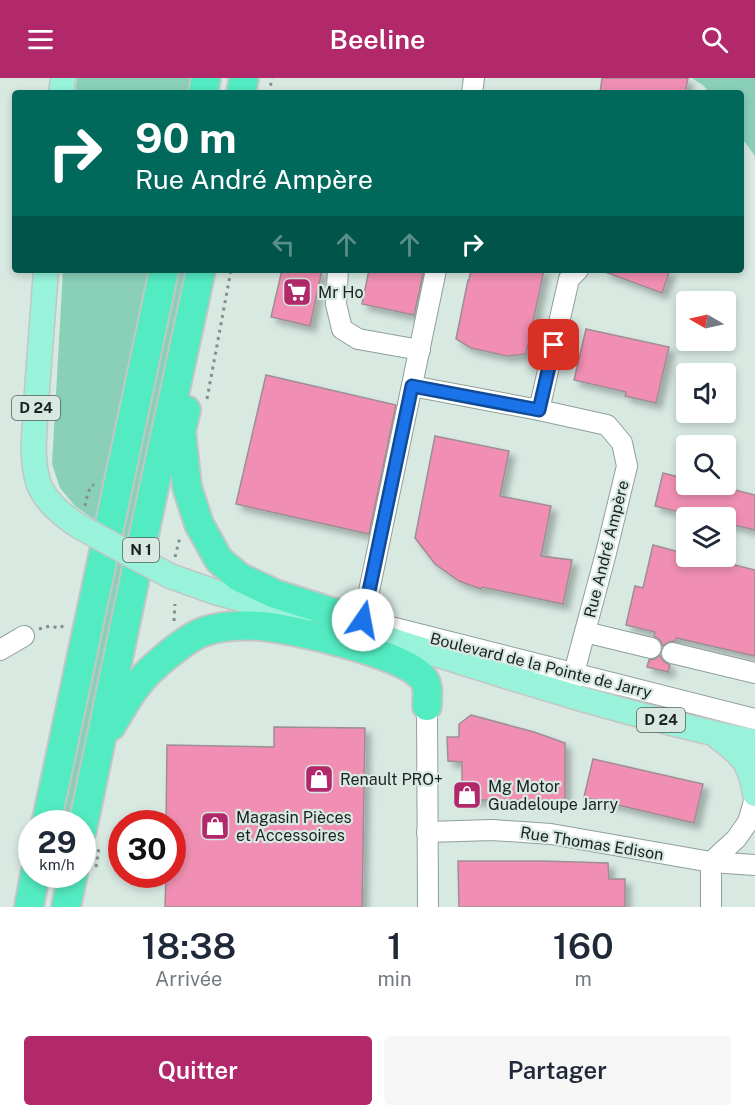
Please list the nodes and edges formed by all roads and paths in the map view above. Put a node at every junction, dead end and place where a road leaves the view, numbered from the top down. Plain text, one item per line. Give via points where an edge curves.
1 (46, 273) edge
2 (163, 273) edge
3 (200, 273) edge
4 (212, 273) edge
5 (338, 273) edge
6 (435, 273) edge
7 (576, 273) edge
8 (420, 350) junction
9 (412, 386) junction
10 (539, 410) junction
11 (98, 486) dead end
12 (82, 528) junction
13 (176, 604) dead end
14 (363, 620) junction
15 (585, 632) junction
16 (24, 636) dead end
17 (177, 648) junction
18 (651, 648) dead end
19 (0, 650) edge
20 (672, 653) dead end
21 (755, 674) edge
22 (571, 684) junction
23 (427, 706) joint
24 (755, 719) edge
25 (713, 734) junction
26 (102, 741) junction
27 (755, 742) edge
28 (755, 796) edge
29 (49, 810) edge
30 (95, 810) edge
31 (427, 832) junction
32 (711, 862) junction
33 (755, 865) edge
34 (30, 888) edge
35 (32, 888) edge
36 (76, 888) edge
37 (24, 907) edge
38 (29, 907) edge
39 (66, 907) edge
40 (428, 907) edge
41 (711, 907) edge

1 - 12 main road, Boulevard de la Pointe de Jarry / D 24 via 34,447 37,478 56,508
2 - 29 highway, N 1
3 - 26 highway, N 1
4 - 14 highway via 181,430 187,487 199,524 219,560 239,577 275,594
5 - 8 street via 336,304 342,329 358,339
6 - 8 street
7 - 10 street via 569,279
8 - 9 street
9 - 10 street, Rue André Ampère
9 - 14 street
10 - 15 street, Rue André Ampère via 608,425 622,443 627,466
11 - 12 path via 93,485 88,492
12 - 22 main road, Boulevard de la Pointe de Jarry / D 24, bridge via 170,576 218,593
13 - 17 path via 173,633
14 - 22 street, Boulevard de la Pointe de Jarry / D 24
15 - 18 street
15 - 22 street, Rue André Ampère
16 - 19 street
17 - 23 highway via 205,631 234,626 293,631 408,665 423,677 428,687
17 - 26 highway via 138,684
20 - 21 street
22 - 24 street, Boulevard de la Pointe de Jarry / D 24
22 - 25 main road, Boulevard de la Pointe de Jarry / D 24
23 - 31 street
25 - 27 main road, Boulevard de la Pointe de Jarry / D 24
25 - 28 main road via 741,754 753,780
26 - 30 highway, N 1
28 - 32 street via 748,822
31 - 32 street, Rue Thomas Edison via 492,830 551,834
31 - 40 street
32 - 33 street, Rue Thomas Edison
32 - 41 street
34 - 37 street
35 - 38 highway
36 - 39 highway

